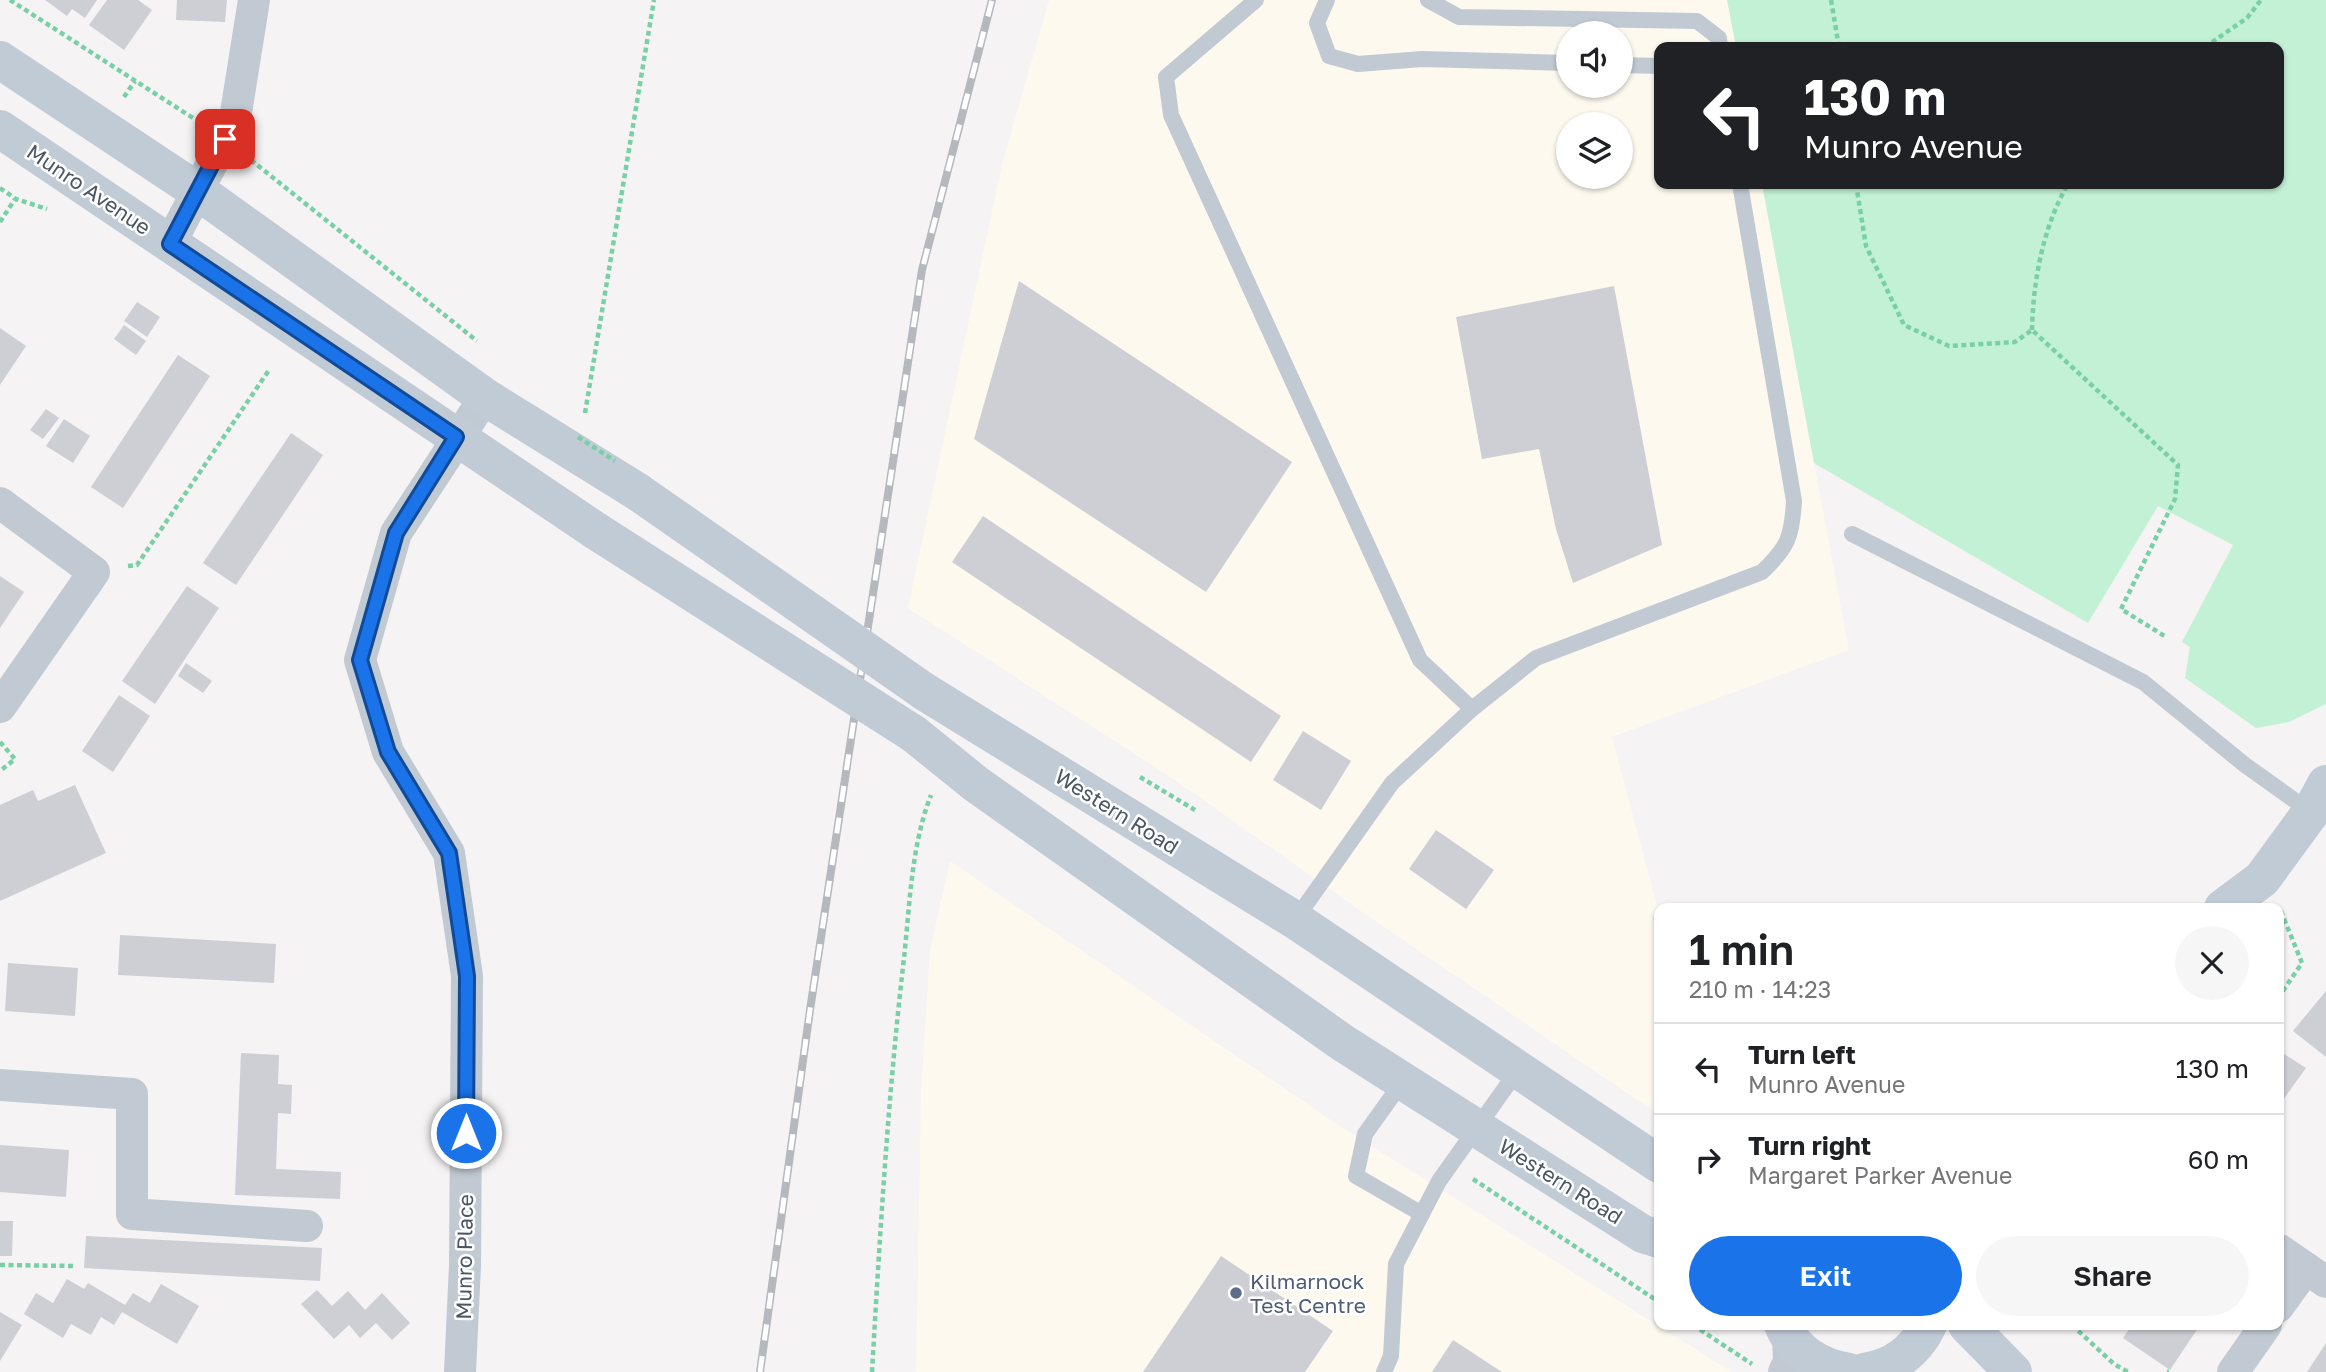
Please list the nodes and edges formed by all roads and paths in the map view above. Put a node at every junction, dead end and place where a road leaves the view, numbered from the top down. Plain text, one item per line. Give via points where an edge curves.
1 (9, 0) edge
2 (254, 0) edge
3 (654, 0) edge
4 (1256, 0) edge
5 (1327, 0) edge
6 (1428, 0) edge
7 (1831, 0) edge
8 (2261, 0) edge
9 (1719, 42) edge
10 (1838, 42) edge
11 (2213, 42) edge
12 (0, 60) edge
13 (1556, 63) edge
14 (1633, 65) edge
15 (1654, 66) edge
16 (0, 129) edge
17 (225, 139) junction
18 (1741, 189) edge
19 (1857, 189) edge
20 (2065, 189) edge
21 (199, 192) junction
22 (16, 199) dead end
23 (0, 222) edge
24 (170, 244) junction
25 (2032, 330) junction
26 (484, 346) dead end
27 (269, 370) dead end
28 (485, 397) junction
29 (456, 437) junction
30 (578, 445) junction
31 (0, 503) edge
32 (596, 531) joint
33 (1852, 534) dead end
34 (94, 572) junction
35 (2166, 637) dead end
36 (0, 706) edge
37 (1472, 709) junction
38 (0, 742) edge
39 (0, 771) edge
40 (932, 792) dead end
41 (2321, 806) edge
42 (2262, 879) junction
43 (2230, 903) edge
44 (2276, 903) edge
45 (2284, 917) edge
46 (1295, 920) junction
47 (2284, 989) edge
48 (1518, 1070) junction
49 (1403, 1081) junction
50 (0, 1085) edge
51 (1479, 1129) junction
52 (1654, 1161) edge
53 (1422, 1214) junction
54 (307, 1226) dead end
55 (1654, 1237) edge
56 (2284, 1253) edge
57 (0, 1265) edge
58 (75, 1266) dead end
59 (2316, 1275) edge
60 (2284, 1302) edge
61 (1710, 1330) edge
62 (1926, 1330) edge
63 (1972, 1330) edge
64 (2077, 1330) edge
65 (2262, 1330) edge
66 (1777, 1349) edge
67 (1913, 1364) edge
68 (460, 1372) edge
69 (872, 1372) edge
70 (1384, 1372) edge
71 (1849, 1372) edge
72 (1864, 1372) edge
73 (2013, 1372) edge
74 (2129, 1372) edge
75 (2233, 1372) edge

1 - 17 path
2 - 17 street via 235,119
3 - 30 path
4 - 37 lane via 1166,78 1171,115 1420,660
5 - 13 lane via 1317,23 1329,56 1358,64 1422,59
6 - 9 lane via 1459,17 1698,21
7 - 10 path
8 - 11 path via 2247,18
12 - 21 main road
14 - 15 lane
16 - 24 main road, Munro Avenue
17 - 21 street
17 - 26 path
18 - 37 lane via 1794,501 1792,533 1782,553 1762,572 1536,658
19 - 25 path via 1866,246 1904,325 1949,346 2015,342
20 - 25 path via 2056,205 2033,291
21 - 24 street
21 - 28 main road
22 - 23 path
24 - 29 main road, Munro Avenue
25 - 35 path via 2178,465 2175,499 2122,609
27 - 34 path via 137,565
28 - 29 street, Munro Place
28 - 30 main road
29 - 32 main road, Munro Avenue
29 - 68 street, Munro Place via 396,533 360,660 388,752 449,853 467,976
30 - 46 main road, Western Road, bridge via 925,692
31 - 34 street
32 - 49 main road, Western Road, bridge via 914,734 1287,1004
33 - 41 lane via 2143,682 2245,765
34 - 36 street
37 - 46 lane via 1392,783
38 - 39 path via 15,759
40 - 69 path via 919,824 899,999 886,1126
41 - 42 main road
42 - 43 main road
42 - 44 path
45 - 47 path via 2302,963
46 - 48 main road, Western Road
48 - 51 lane
48 - 52 main road, Western Road
49 - 51 main road, Western Road
49 - 53 lane via 1365,1134 1356,1176
50 - 54 street via 131,1094 132,1214
51 - 53 lane via 1439,1181
51 - 55 main road, Western Road
53 - 70 lane via 1396,1264 1391,1356
56 - 59 street
57 - 58 path
59 - 60 street
61 - 66 path
62 - 67 main road
63 - 73 main road
64 - 74 path
65 - 75 street
66 - 71 main road
67 - 72 main road

